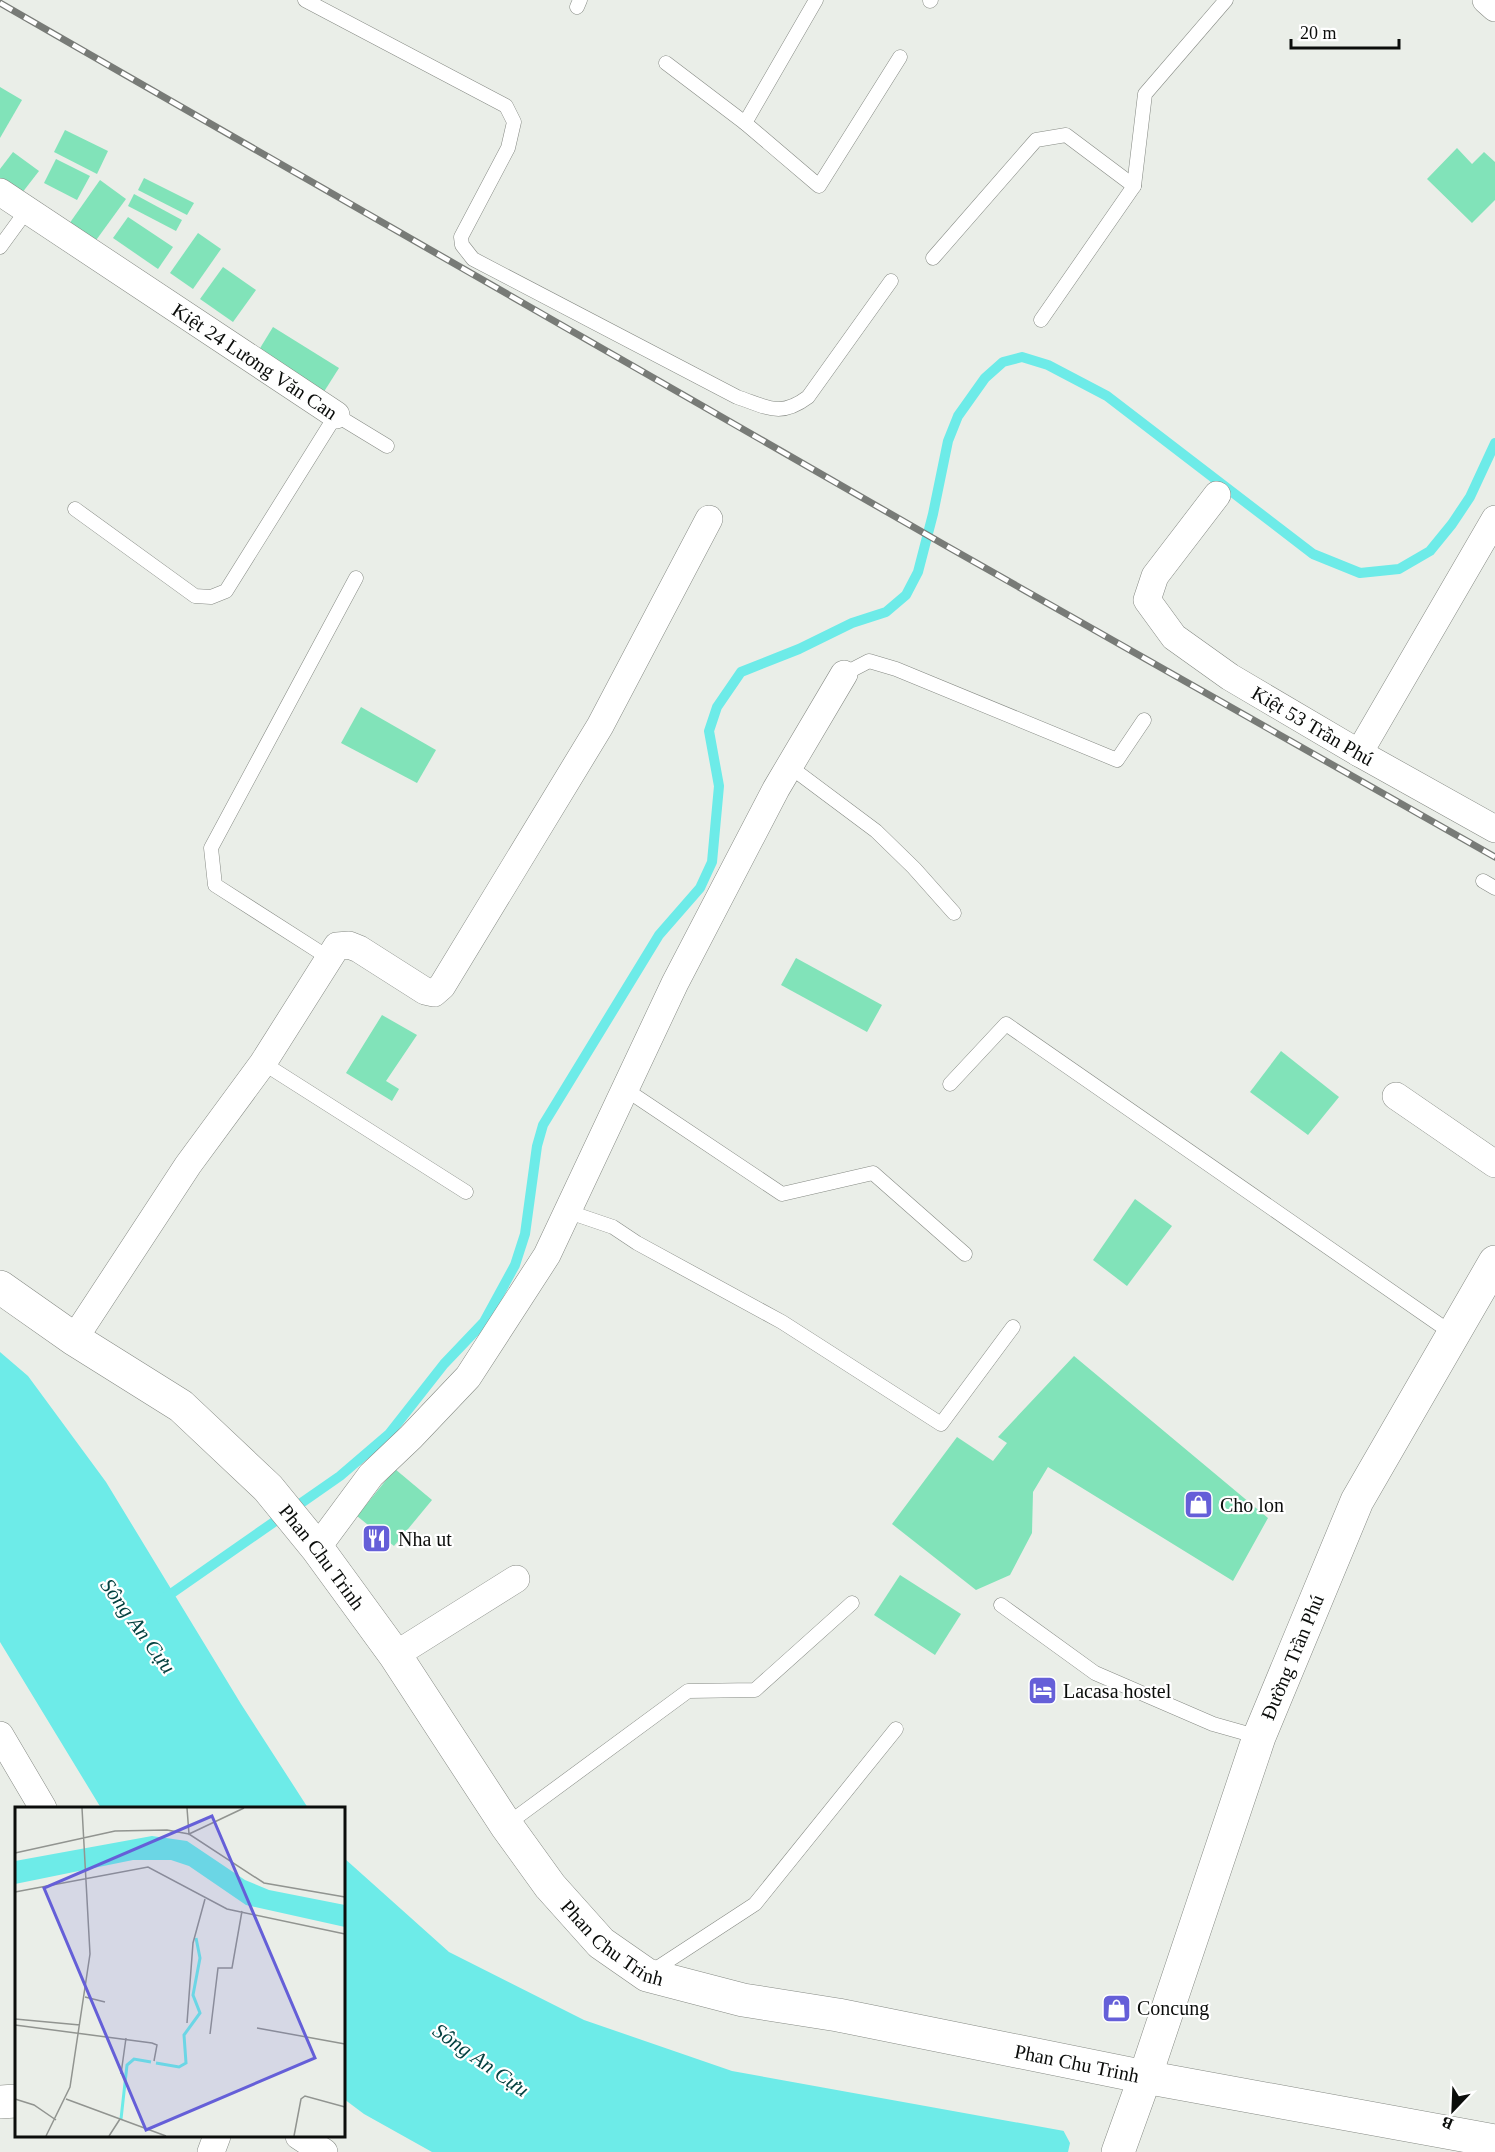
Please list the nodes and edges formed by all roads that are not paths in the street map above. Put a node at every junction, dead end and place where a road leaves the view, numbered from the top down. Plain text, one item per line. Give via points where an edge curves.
1 (305, 0) edge
2 (816, 0) edge
3 (1226, 0) edge
4 (1486, 0) edge
5 (1495, 8) edge
6 (900, 57) dead end
7 (666, 63) dead end
8 (745, 123) junction
9 (1134, 186) junction
10 (0, 192) edge
11 (27, 210) junction
12 (0, 247) edge
13 (933, 258) dead end
14 (891, 281) dead end
15 (1041, 320) dead end
16 (336, 415) junction
17 (387, 446) dead end
18 (1217, 495) dead end
19 (75, 509) dead end
20 (709, 519) dead end
21 (1495, 519) edge
22 (356, 578) dead end
23 (844, 674) joint
24 (1144, 720) dead end
25 (1359, 753) junction
26 (789, 766) junction
27 (1495, 829) edge
28 (954, 913) dead end
29 (329, 958) junction
30 (263, 1063) junction
31 (950, 1084) dead end
32 (626, 1089) junction
33 (1396, 1096) dead end
34 (1495, 1164) edge
35 (466, 1192) dead end
36 (569, 1212) junction
37 (965, 1254) dead end
38 (1495, 1262) edge
39 (0, 1287) edge
40 (1013, 1327) dead end
41 (1453, 1334) junction
42 (74, 1338) junction
43 (313, 1543) junction
44 (516, 1579) dead end
45 (852, 1603) dead end
46 (1001, 1605) dead end
47 (395, 1655) junction
48 (896, 1729) dead end
49 (0, 1736) edge
50 (1259, 1737) junction
51 (42, 1807) edge
52 (506, 1825) junction
53 (647, 1975) junction
54 (1145, 2077) junction
55 (15, 2101) edge
56 (0, 2102) edge
57 (217, 2137) edge
58 (300, 2137) edge
59 (1495, 2141) edge
60 (211, 2152) edge
61 (324, 2152) edge
62 (1118, 2152) edge

1 - 14 lane via 506,106 514,122 508,148 461,237 473,259 737,397 784,410 798,405 808,397
2 - 8 lane
3 - 9 lane via 1145,94
4 - 5 street
6 - 8 lane via 819,186
7 - 8 lane
9 - 13 lane via 1066,135 1036,140
9 - 15 lane
10 - 11 street, Kiệt 24 Lương Văn Can
11 - 12 lane
11 - 16 street, Kiệt 24 Lương Văn Can
16 - 17 lane
16 - 19 lane, Kiệt 24 Lương Văn Can via 226,591 211,597 195,596
18 - 25 street, Kiệt 53 Trần Phú via 1155,576 1147,600 1174,637 1230,677
20 - 29 street via 600,726 442,986 434,993 425,991 349,945 337,946
21 - 25 street
22 - 29 lane via 211,848 215,885
23 - 24 lane via 869,661 896,669 1117,760
23 - 26 street
25 - 27 street, Kiệt 53 Trần Phú
26 - 28 lane via 876,831
26 - 32 street via 675,983
29 - 30 street
30 - 35 lane
30 - 42 street via 188,1165
31 - 41 lane via 1006,1023
32 - 36 street
32 - 37 lane via 782,1194 873,1173
33 - 34 street
36 - 40 lane via 613,1227 782,1322 941,1424
36 - 43 street via 547,1255 468,1377 371,1475
38 - 41 street, Đường Trần Phú
39 - 42 street, Phan Chu Trinh
41 - 50 street, Đường Trần Phú via 1357,1501
42 - 43 street, Phan Chu Trinh via 181,1406 268,1488
43 - 47 street, Phan Chu Trinh
44 - 47 street
45 - 52 lane via 754,1690 688,1691
46 - 50 lane via 1095,1672 1213,1724
47 - 52 street, Phan Chu Trinh
48 - 53 lane via 755,1904
49 - 51 street
50 - 54 street, Đường Trần Phú
52 - 53 street, Phan Chu Trinh via 550,1886 601,1943
53 - 54 street, Phan Chu Trinh via 743,2000 838,2015
54 - 59 street, Phan Chu Trinh
54 - 62 street, Đường Trần Phú
55 - 56 street
57 - 60 street
58 - 61 street

